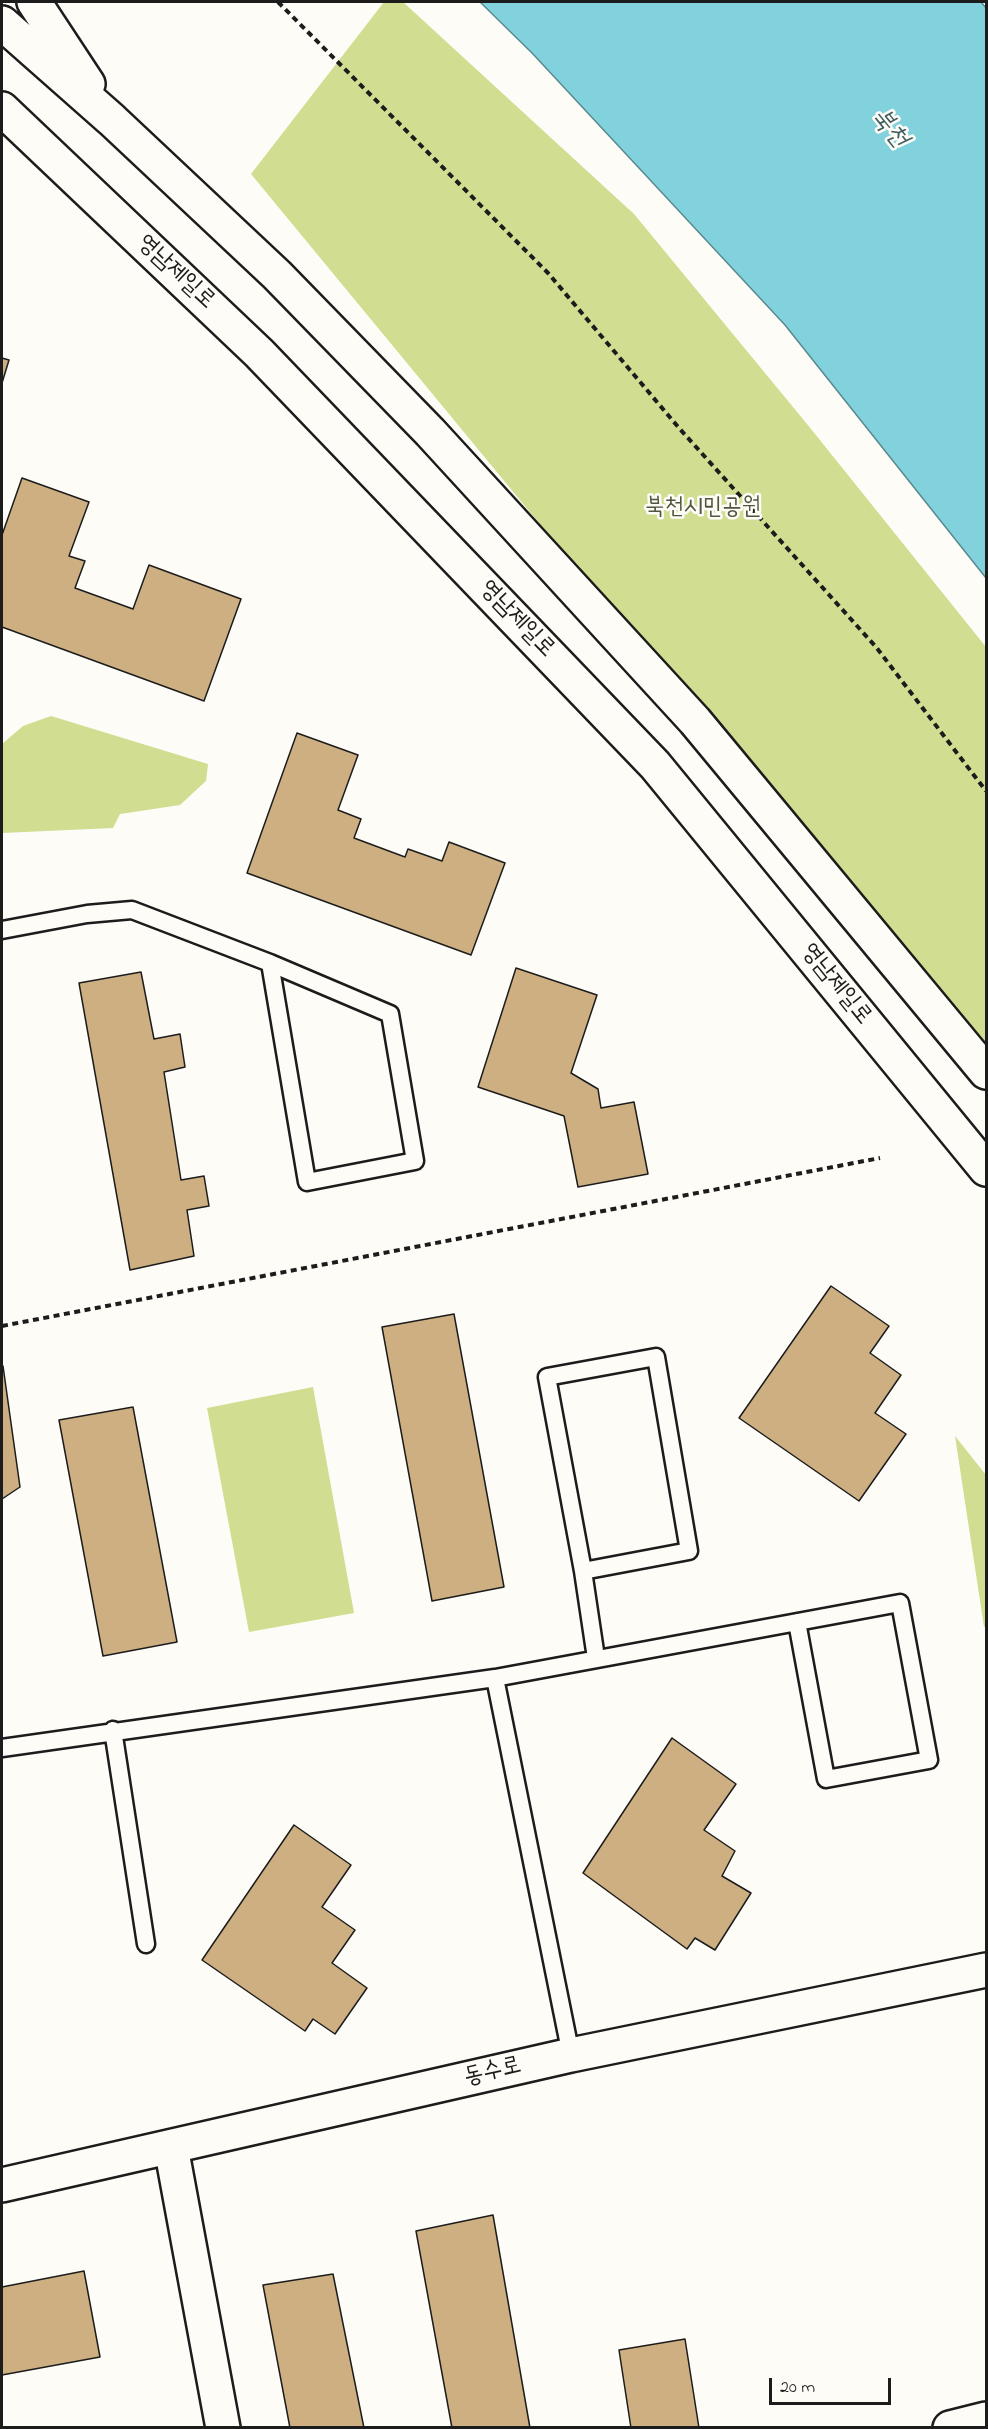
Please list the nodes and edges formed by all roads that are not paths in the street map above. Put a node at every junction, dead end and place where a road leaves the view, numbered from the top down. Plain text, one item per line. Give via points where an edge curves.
1 (34, 2) edge
2 (2, 23) edge
3 (2, 109) edge
4 (112, 120) junction
5 (2, 930) edge
6 (270, 963) junction
7 (987, 1072) edge
8 (987, 1169) edge
9 (583, 1571) junction
10 (797, 1622) junction
11 (596, 1658) junction
12 (495, 1678) junction
13 (113, 1730) junction
14 (2, 1748) edge
15 (146, 1944) dead end
16 (987, 1970) edge
17 (571, 2055) junction
18 (171, 2147) junction
19 (2, 2185) edge
20 (987, 2420) edge
21 (223, 2427) edge
22 (950, 2427) edge

1 - 4 street
2 - 4 street
3 - 8 street, 영남제일로 via 260,353 655,765
4 - 7 street via 277,275 478,484 695,721
5 - 6 lane via 132,910
6 - 6 lane via 390,1014 415,1161 307,1182
9 - 9 lane via 689,1551 656,1357 547,1377
9 - 11 lane
10 - 10 lane via 900,1603 929,1760 826,1779
10 - 11 lane
11 - 12 lane
12 - 13 lane
12 - 17 lane
13 - 14 lane
13 - 15 lane
16 - 17 street, 동수로
17 - 18 street, 동수로
18 - 19 street, 동수로
18 - 21 street
20 - 22 street

